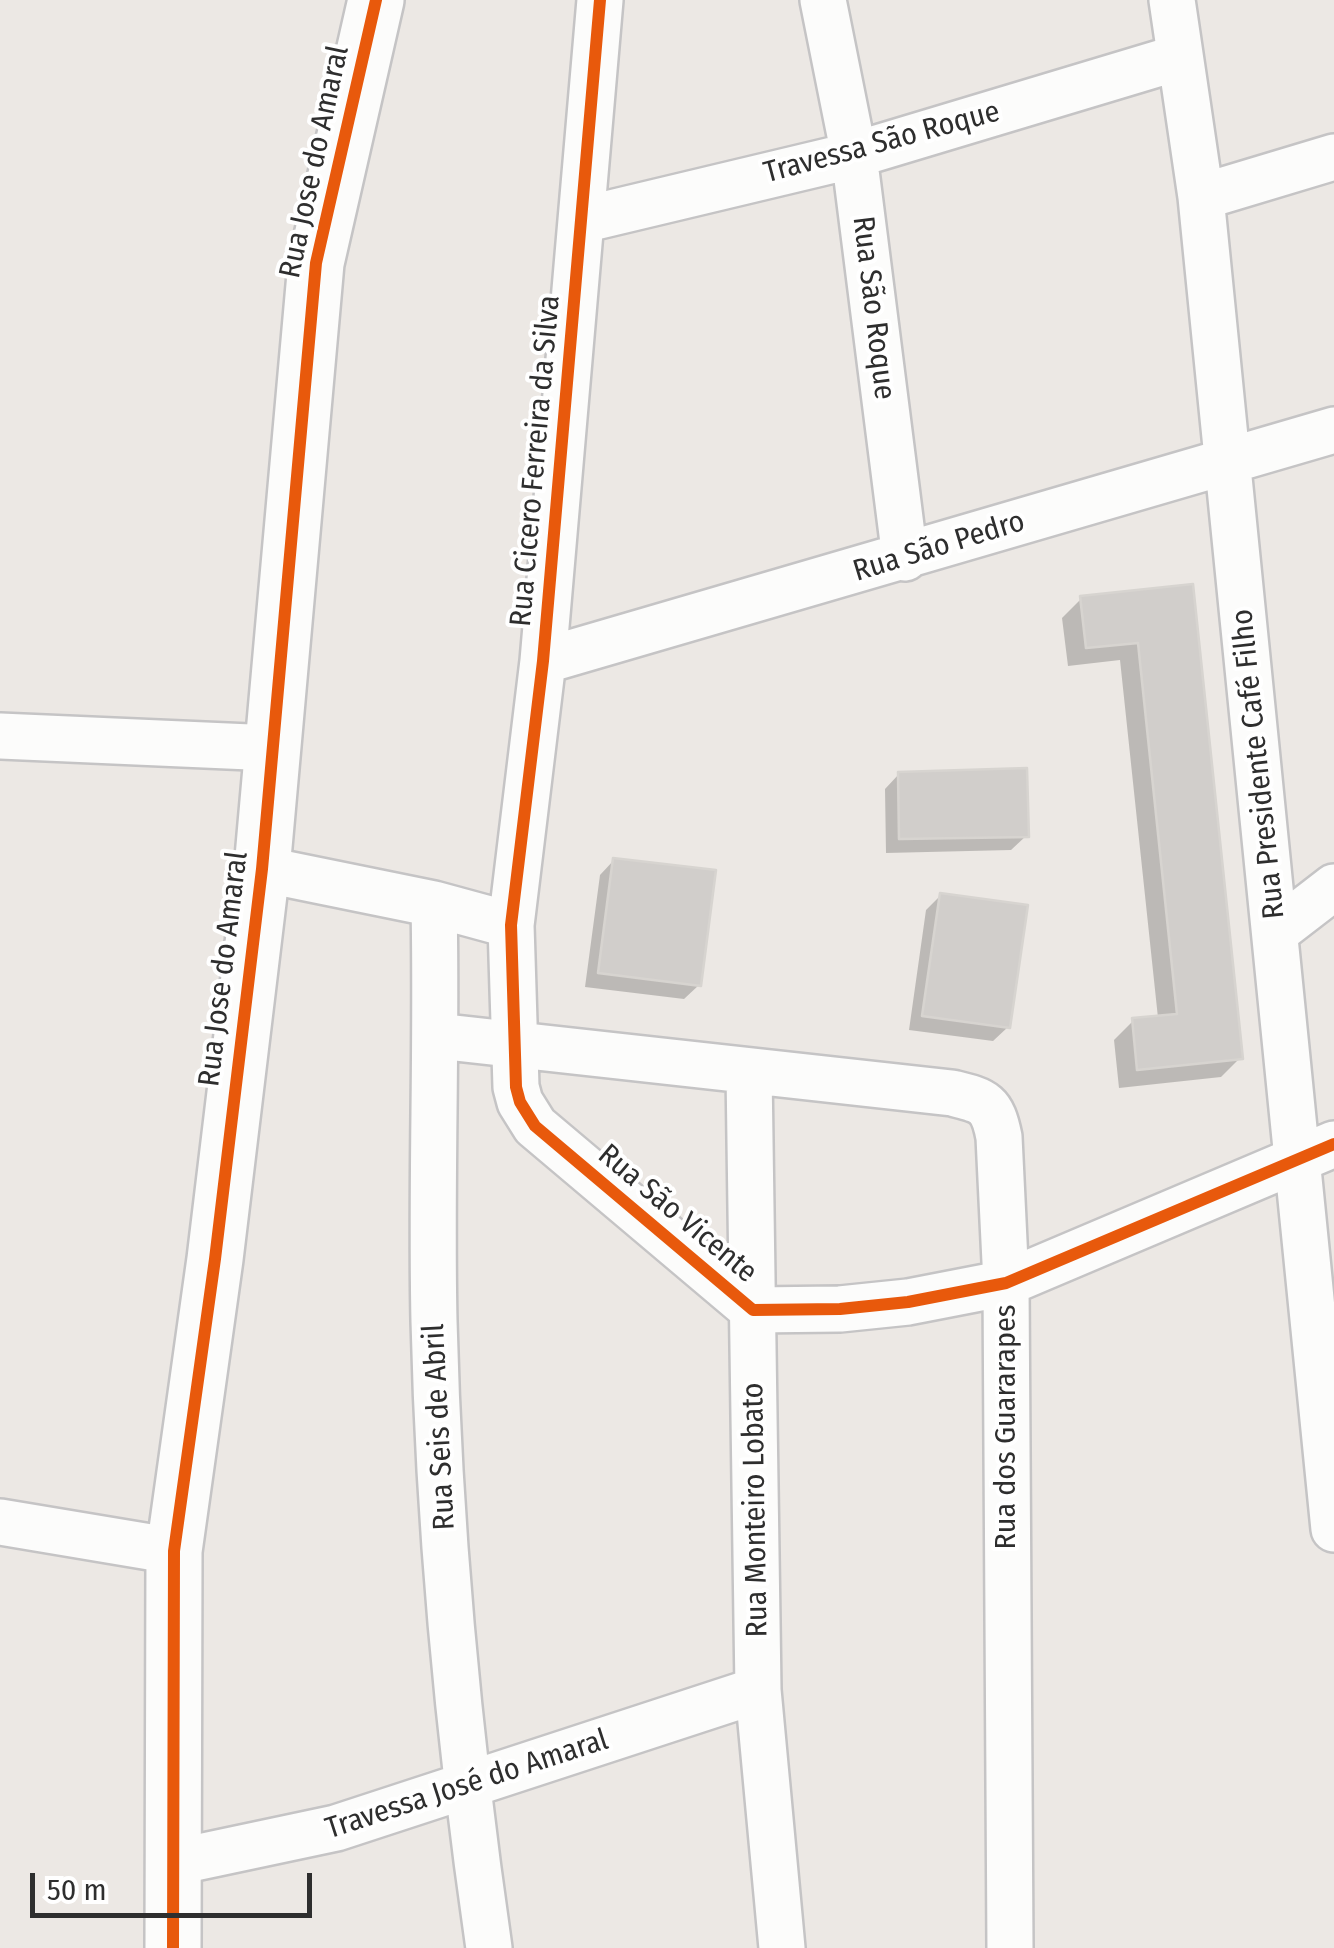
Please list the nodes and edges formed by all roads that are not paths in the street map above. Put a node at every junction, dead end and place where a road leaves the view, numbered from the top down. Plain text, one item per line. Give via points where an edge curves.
1 (376, 0) edge
2 (600, 0) edge
3 (823, 0) edge
4 (1172, 0) edge
5 (1180, 57) junction
6 (854, 154) junction
7 (1334, 157) edge
8 (1201, 197) junction
9 (582, 220) junction
10 (1334, 430) edge
11 (1226, 461) junction
12 (905, 558) junction
13 (544, 661) junction
14 (0, 736) edge
15 (273, 748) junction
16 (262, 868) junction
17 (1334, 887) edge
18 (434, 904) junction
19 (511, 925) junction
20 (1276, 931) junction
21 (437, 1036) junction
22 (515, 1046) junction
23 (748, 1072) junction
24 (1315, 1153) edge
25 (1006, 1283) junction
26 (754, 1310) junction
27 (0, 1522) edge
28 (1334, 1529) edge
29 (174, 1551) junction
30 (758, 1690) junction
31 (466, 1788) junction
32 (171, 1863) junction
33 (173, 1948) edge
34 (488, 1948) edge
35 (782, 1948) edge
36 (1010, 1948) edge

1 - 15 street, Rua Jose do Amaral via 316,262
2 - 9 street, Rua Cicero Ferreira da Silva
3 - 6 street, Rua São Roque
4 - 5 street, Rua Presidente Café Filho
5 - 6 street, Travessa São Roque
5 - 8 street, Rua Presidente Café Filho
6 - 9 street, Travessa São Roque
6 - 12 street, Rua São Roque
7 - 8 street
8 - 11 street, Rua Presidente Café Filho
9 - 13 street, Rua Cicero Ferreira da Silva
10 - 11 street, Rua São Pedro
11 - 12 street, Rua São Pedro
11 - 20 street, Rua Presidente Café Filho
12 - 13 street, Rua São Pedro
13 - 19 street, Rua Cicero Ferreira da Silva
14 - 15 street
15 - 16 street, Rua Jose do Amaral
16 - 18 street
16 - 29 street, Rua Jose do Amaral
17 - 20 street
18 - 19 street
18 - 21 street, Rua Seis de Abril
19 - 22 street, Rua São Vicente
20 - 24 street, Rua Presidente Café Filho
21 - 22 street, Rua dos Guararapes
21 - 31 street, Rua Seis de Abril via 434,1338
22 - 23 street, Rua dos Guararapes
22 - 26 street, Rua São Vicente via 516,1088 535,1126
23 - 25 street, Rua dos Guararapes via 952,1094 987,1105 999,1136
23 - 26 street, Rua Monteiro Lobato
24 - 25 street, Rua São Vicente
24 - 28 street, Rua Presidente Café Filho
25 - 26 street, Rua São Vicente via 857,1308
25 - 36 street, Rua dos Guararapes
26 - 30 street, Rua Monteiro Lobato
27 - 29 street
29 - 32 street, Rua Jose do Amaral
30 - 31 street, Travessa José do Amaral
30 - 35 street, Rua Monteiro Lobato
31 - 32 street, Travessa José do Amaral via 301,1837
31 - 34 street, Rua Seis de Abril
32 - 33 street, Rua Jose do Amaral

